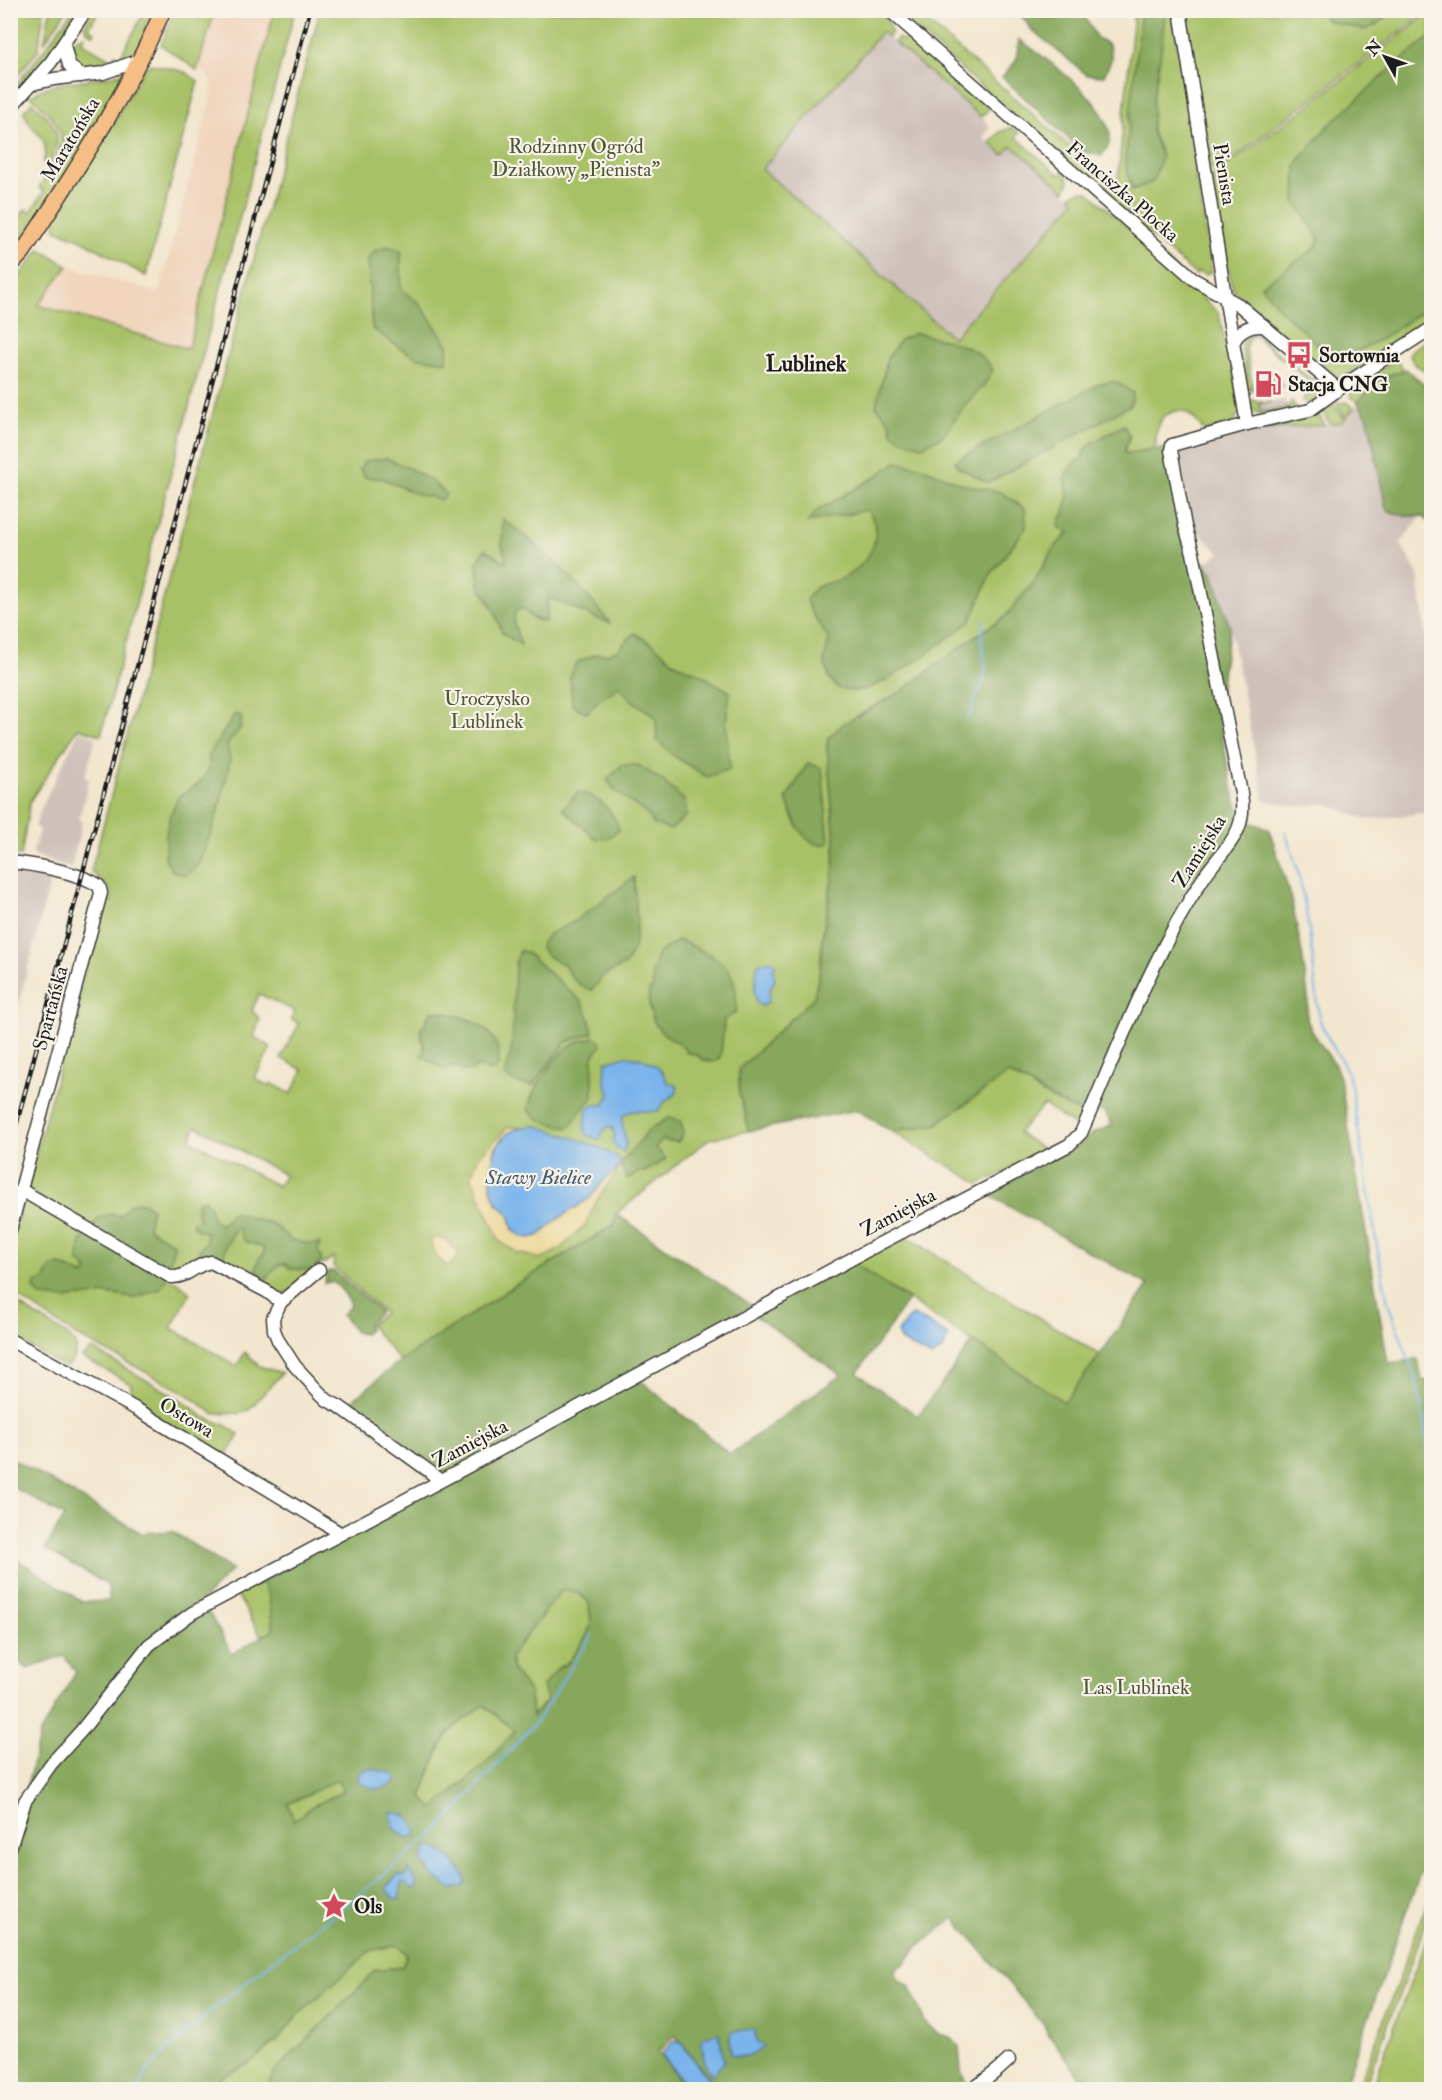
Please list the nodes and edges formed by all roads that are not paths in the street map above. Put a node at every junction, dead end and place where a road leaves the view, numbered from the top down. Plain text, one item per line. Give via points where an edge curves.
1 (87, 10) edge
2 (163, 10) edge
3 (889, 10) edge
4 (1180, 10) edge
5 (64, 45) junction
6 (140, 60) junction
7 (81, 76) junction
8 (32, 84) junction
9 (10, 108) edge
10 (10, 266) edge
11 (1225, 296) junction
12 (1264, 326) junction
13 (1431, 328) edge
14 (1233, 343) junction
15 (1338, 389) junction
16 (1247, 424) junction
17 (10, 862) edge
18 (21, 1190) junction
19 (10, 1230) edge
20 (319, 1269) dead end
21 (281, 1302) junction
22 (10, 1340) edge
23 (440, 1481) junction
24 (340, 1533) junction
25 (10, 1848) edge
26 (1009, 2060) dead end
27 (973, 2089) edge

1 - 5 street
2 - 6 main road, Maratońska
3 - 11 street, Franciszka Plocka via 1195,280
4 - 11 street, Pienista
5 - 7 street, Maratońska via 69,65
5 - 8 street
6 - 7 street, Maratońska via 110,72
6 - 10 main road, Maratońska via 66,187
7 - 8 street, Maratońska
8 - 9 street
11 - 12 street, Franciszka Plocka
11 - 14 street, Pienista
12 - 14 street via 1243,330
12 - 15 street, Franciszka Plocka
13 - 15 street, Zamiejska
14 - 16 street, Pienista
15 - 16 street, Zamiejska via 1310,410
16 - 23 street, Zamiejska via 1174,443 1172,450 1243,815 1232,840 1205,876 1168,940 1081,1133 1069,1145
17 - 18 street, Spartańska via 90,880 99,885 101,892
18 - 19 street, Spartańska
18 - 21 street via 171,1277 183,1276 211,1262
20 - 21 street
21 - 23 street via 273,1318 274,1330 295,1366 327,1400
22 - 24 street, Ostowa via 138,1410
23 - 24 street, Zamiejska
24 - 25 street, Zamiejska via 192,1613 149,1646 37,1782 25,1802
26 - 27 street

